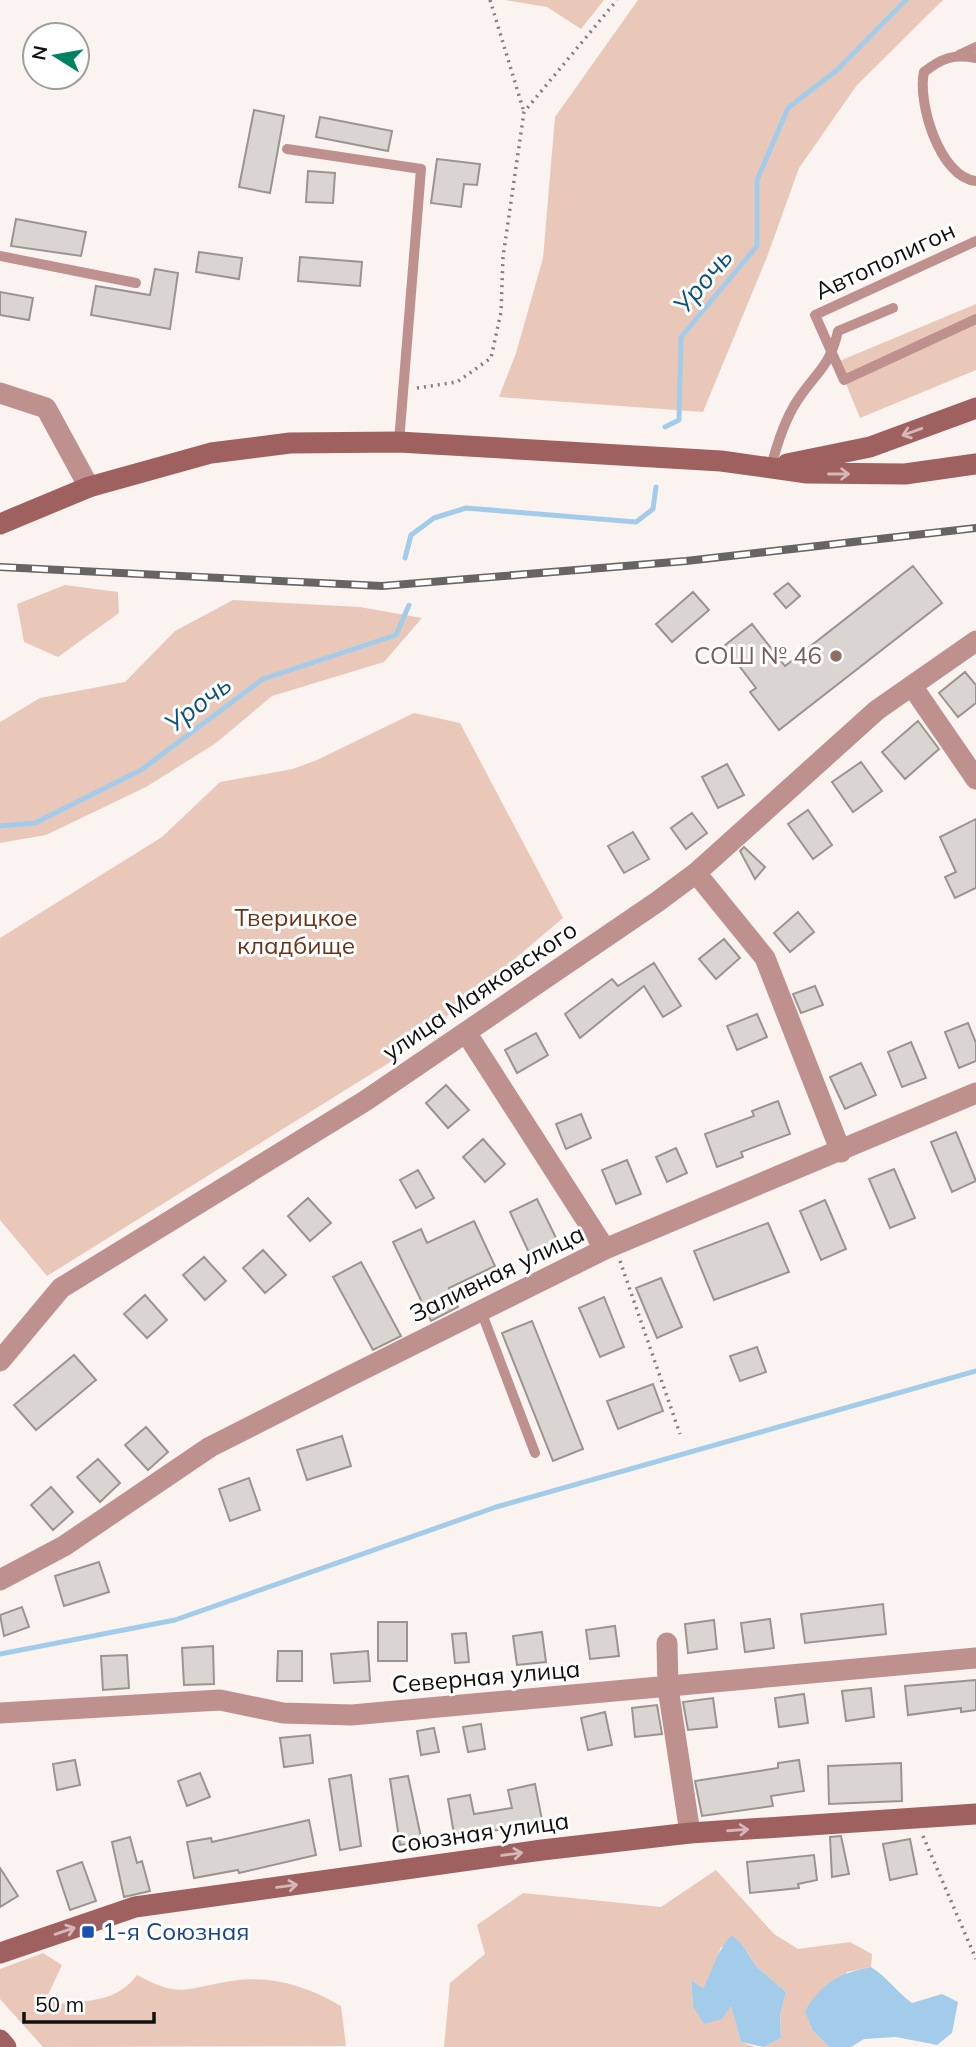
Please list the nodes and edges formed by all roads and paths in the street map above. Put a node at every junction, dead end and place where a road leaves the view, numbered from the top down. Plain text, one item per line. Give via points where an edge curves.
1 (490, 0) edge
2 (617, 0) edge
3 (976, 47) edge
4 (959, 55) junction
5 (976, 58) edge
6 (524, 112) junction
7 (288, 149) dead end
8 (976, 180) edge
9 (976, 241) edge
10 (0, 256) edge
11 (136, 283) dead end
12 (893, 308) dead end
13 (976, 319) edge
14 (833, 355) junction
15 (405, 390) junction
16 (0, 393) edge
17 (975, 413) edge
18 (399, 442) junction
19 (976, 464) edge
20 (771, 467) junction
21 (89, 487) junction
22 (0, 524) edge
23 (976, 642) edge
24 (912, 686) junction
25 (976, 779) edge
26 (696, 873) junction
27 (467, 1034) junction
28 (976, 1093) edge
29 (841, 1153) junction
30 (610, 1248) junction
31 (481, 1311) junction
32 (0, 1361) edge
33 (680, 1434) dead end
34 (535, 1452) dead end
35 (0, 1580) edge
36 (667, 1643) dead end
37 (976, 1658) edge
38 (668, 1688) junction
39 (0, 1713) edge
40 (976, 1814) edge
41 (914, 1818) junction
42 (690, 1833) junction
43 (0, 1953) edge
44 (976, 1959) edge
45 (0, 2040) edge
46 (6, 2047) edge

1 - 6 path
2 - 6 path
3 - 4 lane
4 - 5 lane
4 - 8 lane via 941,59 924,72 923,104 936,142 952,167
6 - 15 path via 503,257 501,312 491,358 457,382
7 - 15 lane via 421,169
9 - 14 lane, Автополигон via 815,315
10 - 11 lane
12 - 14 lane via 838,331
13 - 14 lane, Автополигон via 844,380
14 - 20 lane via 797,401
15 - 18 lane
16 - 21 street via 46,408
17 -> 20 main road via 870,447
18 - 20 main road
18 - 21 main road via 290,443 211,453
20 -> 19 main road via 807,474 905,474
21 - 22 main road
23 - 24 street, улица Маяковского
24 - 25 street
24 - 26 street, улица Маяковского via 877,710
26 - 27 street, улица Маяковского
26 - 29 street via 765,957
27 - 30 street
27 - 32 street, улица Маяковского via 61,1288
28 - 29 street, Заливная улица
29 - 30 street, Заливная улица
30 - 31 street, Заливная улица
30 - 33 path
31 - 34 lane
31 - 35 street, Заливная улица via 210,1447 64,1546
36 - 38 street
37 - 38 street, Северная улица
38 - 39 street, Северная улица via 352,1715 282,1713 220,1700
38 - 42 street
40 - 41 main road, Союзная улица
42 -> 41 main road, Союзная улица
41 - 44 path
43 -> 42 main road, Союзная улица via 135,1907
45 - 46 main road

